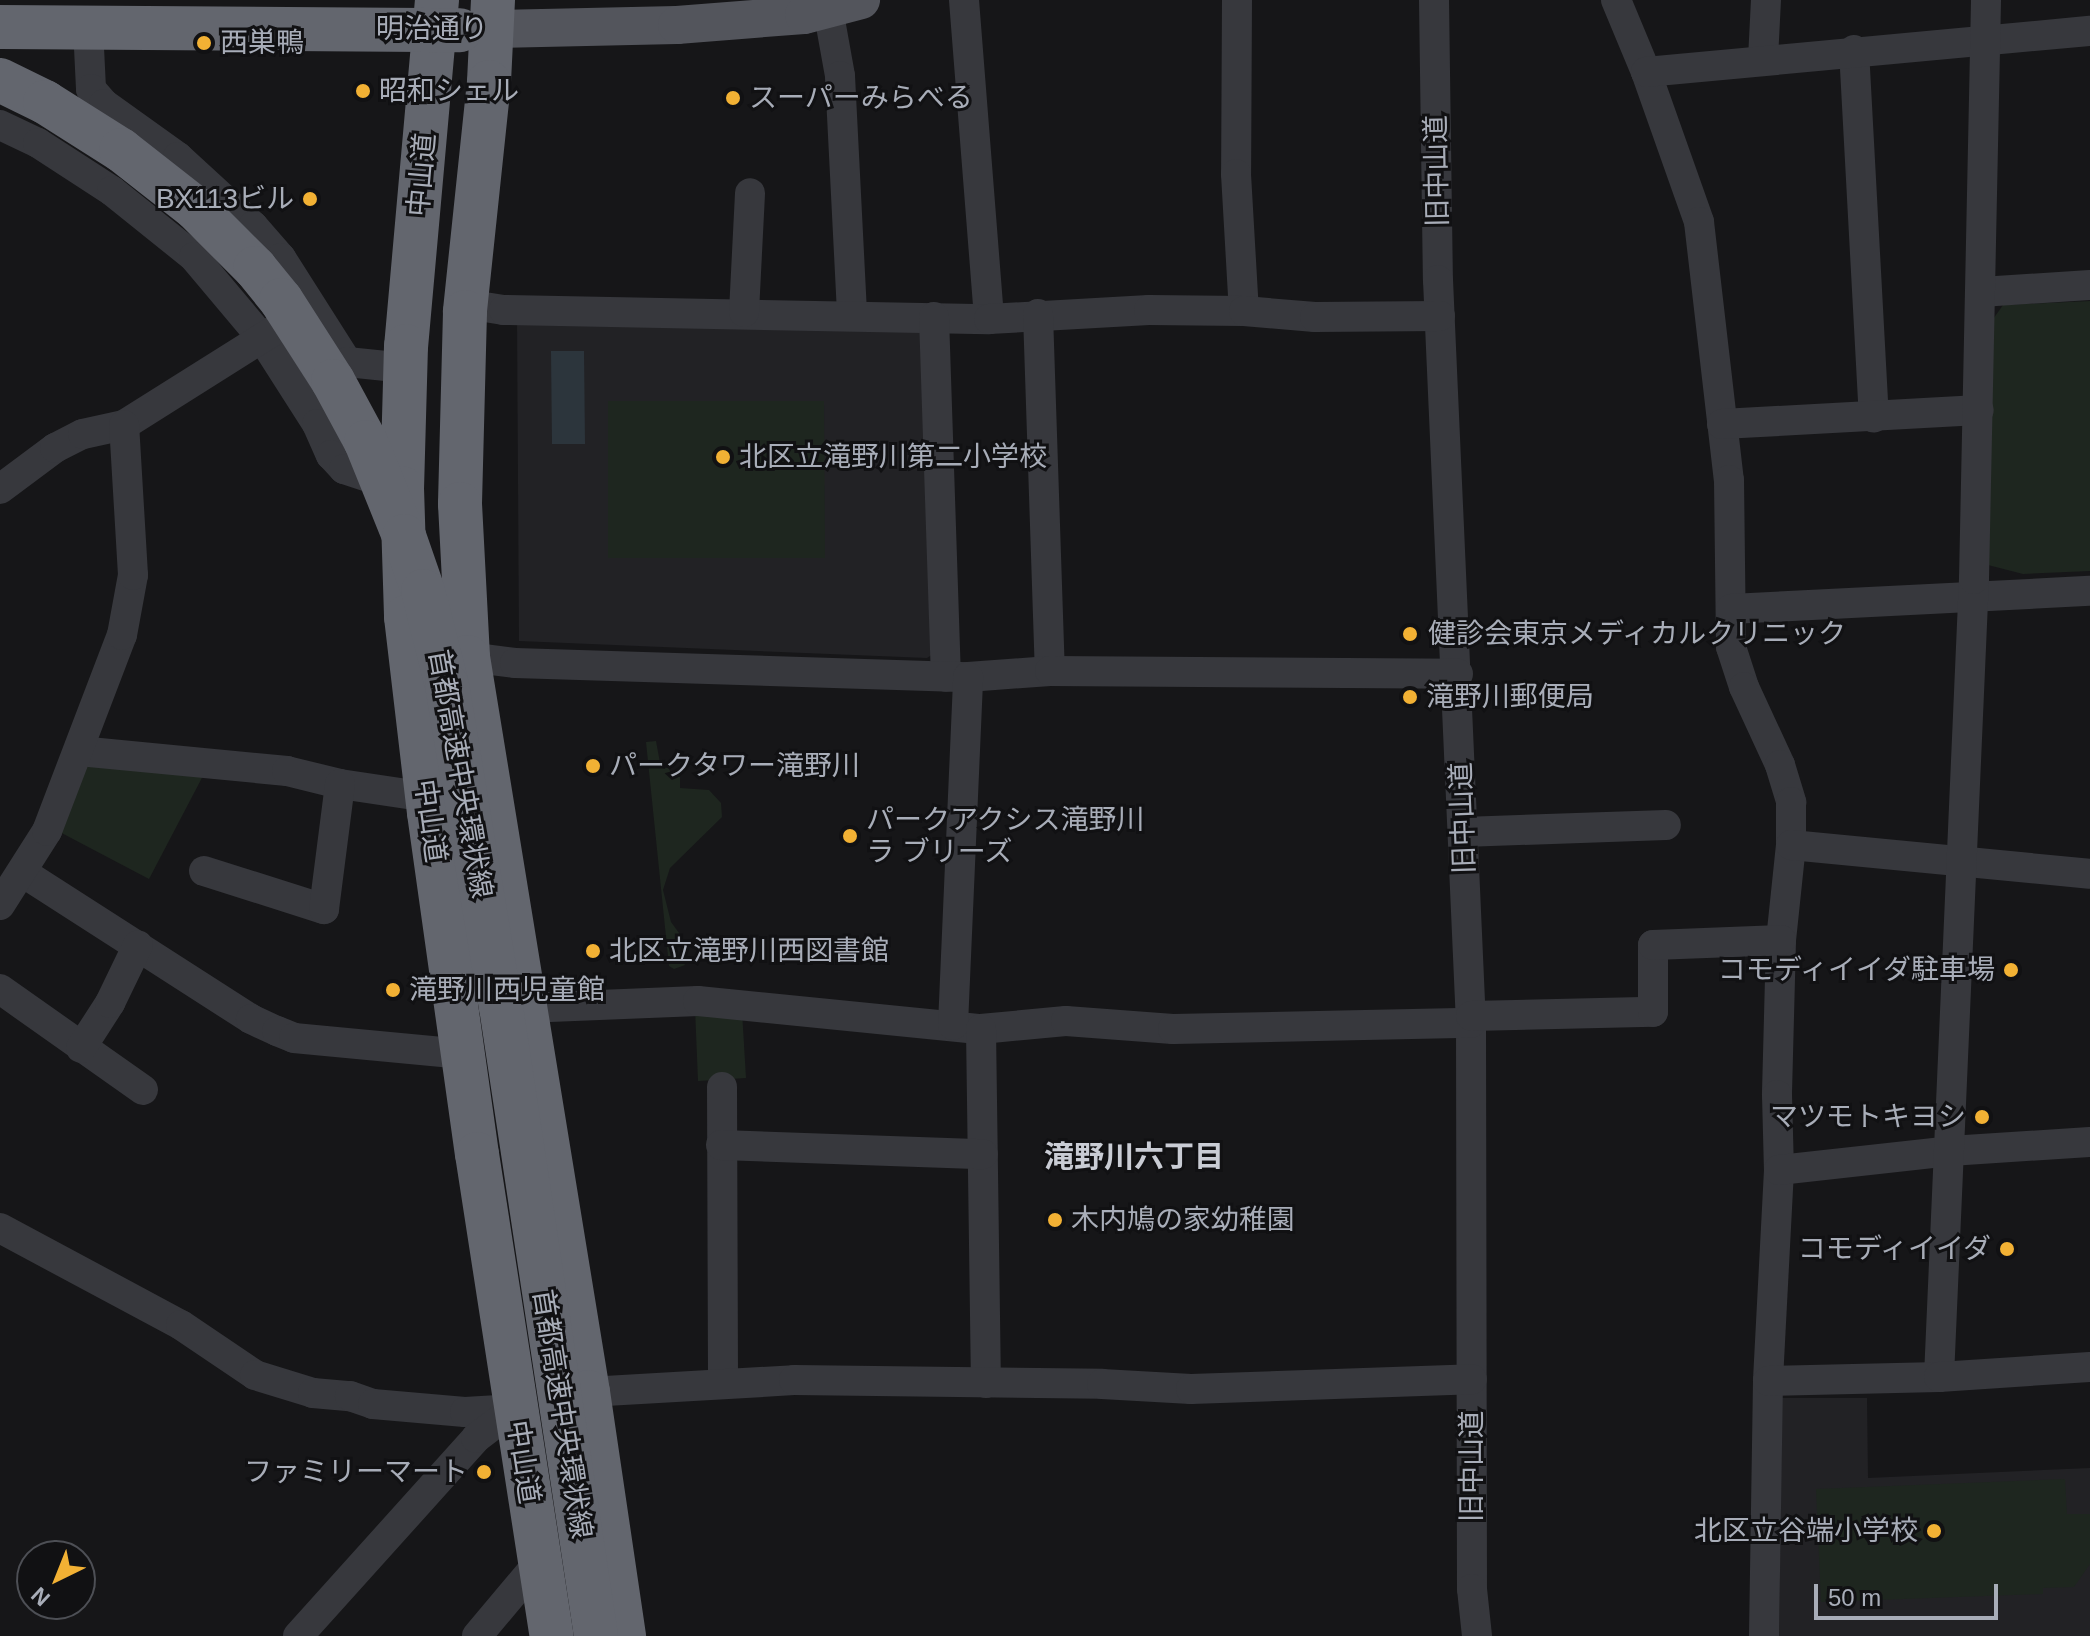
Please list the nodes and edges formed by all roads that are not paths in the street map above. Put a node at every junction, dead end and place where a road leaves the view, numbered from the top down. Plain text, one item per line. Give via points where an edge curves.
1 (964, 0) edge
2 (1237, 0) edge
3 (1434, 0) edge
4 (1616, 0) edge
5 (1766, 0) edge
6 (1986, 0) edge
7 (844, 5) edge
8 (492, 14) edge
9 (435, 16) edge
10 (0, 27) edge
11 (88, 27) junction
12 (2090, 31) edge
13 (1988, 38) junction
14 (1854, 50) junction
15 (1763, 59) junction
16 (1646, 72) junction
17 (0, 80) edge
18 (0, 87) edge
19 (0, 125) edge
20 (140, 131) junction
21 (112, 191) junction
22 (750, 193) dead end
23 (2090, 285) edge
24 (1981, 292) junction
25 (466, 304) junction
26 (313, 305) junction
27 (1244, 311) junction
28 (744, 312) junction
29 (1038, 314) junction
30 (852, 315) junction
31 (1440, 316) junction
32 (934, 317) junction
33 (989, 319) junction
34 (262, 338) junction
35 (406, 368) junction
36 (1979, 410) junction
37 (1874, 417) junction
38 (1722, 424) junction
39 (124, 425) junction
40 (402, 488) junction
41 (0, 489) edge
42 (2090, 591) edge
43 (1974, 597) junction
44 (1731, 609) junction
45 (468, 657) junction
46 (1050, 671) junction
47 (1458, 674) junction
48 (957, 677) junction
49 (79, 751) junction
50 (340, 784) junction
51 (427, 797) junction
52 (1666, 825) dead end
53 (1463, 832) junction
54 (1791, 845) junction
55 (1959, 862) junction
56 (204, 871) dead end
57 (22, 872) junction
58 (2090, 874) edge
59 (0, 905) edge
60 (1781, 940) junction
61 (138, 945) junction
62 (0, 989) edge
63 (525, 1008) junction
64 (1471, 1020) junction
65 (967, 1027) junction
66 (81, 1048) junction
67 (463, 1054) junction
68 (722, 1087) dead end
69 (143, 1090) dead end
70 (2090, 1142) edge
71 (721, 1145) junction
72 (1950, 1151) junction
73 (983, 1154) junction
74 (1779, 1170) junction
75 (0, 1228) edge
76 (2090, 1367) edge
77 (1939, 1377) junction
78 (1472, 1379) junction
79 (723, 1381) junction
80 (1768, 1381) junction
81 (986, 1383) junction
82 (588, 1392) junction
83 (515, 1409) junction
84 (540, 1561) junction
85 (298, 1636) edge
86 (477, 1636) edge
87 (552, 1636) edge
88 (593, 1636) edge
89 (624, 1636) edge
90 (1477, 1636) edge
91 (1764, 1636) edge

1 - 33 street
2 - 27 street via 1236,174
3 - 31 street, 旧中山道
4 - 16 street
5 - 15 street
6 - 13 street
7 - 8 main road, 明治通り via 804,15 677,25
7 - 30 street via 840,76
8 - 9 highway, 明治通り
8 - 25 highway, 中山道
9 - 11 highway, 明治通り
9 - 35 highway, 中山道
10 - 11 highway, 明治通り
11 - 20 street via 91,89
12 - 13 street
13 - 14 street
13 - 24 street
14 - 15 street
14 - 37 street
15 - 16 street
16 - 38 street via 1699,222
17 - 88 highway, 首都高速中央環状線, bridge via 121,150 195,208 255,268 333,381 366,442 404,536 447,685 501,1007
18 - 88 highway, 首都高速中央環状線, bridge via 80,130 127,163 190,214 249,273 276,304 328,384 398,539 428,635 448,727
19 - 21 street
20 - 21 street
20 - 26 street via 178,157 253,226
21 - 34 street via 194,257
22 - 28 street
23 - 24 street
24 - 36 street
25 - 28 street via 504,310
25 - 45 highway, 中山道 via 460,504
26 - 34 street
26 - 35 street via 347,362
27 - 29 street
27 - 31 street via 1315,317
28 - 30 street
29 - 33 street
29 - 46 street
30 - 32 street
31 - 47 street, 旧中山道
32 - 33 street
32 - 48 street
34 - 39 street
34 - 40 street via 344,469
35 - 40 highway, 中山道
36 - 37 street
36 - 43 street
37 - 38 street
38 - 44 street via 1729,480
39 - 41 street via 83,434 55,448
39 - 49 street via 133,575 122,635
40 - 51 highway, 中山道 via 406,617
42 - 43 street
43 - 44 street
43 - 55 street
44 - 54 street via 1731,647 1791,802
45 - 48 street via 515,663
45 - 63 highway, 中山道
46 - 47 street
46 - 48 street
47 - 53 street, 旧中山道
48 - 65 street
49 - 50 street via 287,771
49 - 57 street via 47,831
50 - 51 street
50 - 56 street via 324,909
51 - 67 highway, 中山道
52 - 53 street
53 - 64 street, 旧中山道
54 - 55 street
54 - 60 street
55 - 58 street
55 - 72 street
57 - 59 street
57 - 61 street
60 - 64 street via 1653,945 1653,1012
60 - 74 street
61 - 66 street
61 - 67 street via 251,1019 294,1038
62 - 66 street
63 - 65 street via 698,1001
63 - 82 highway, 中山道
64 - 65 street via 1173,1029 1066,1021
64 - 78 street, 旧中山道
65 - 73 street
66 - 69 street
67 - 83 highway, 中山道
68 - 71 street
70 - 72 street
71 - 73 street
71 - 79 street
72 - 74 street
72 - 77 street
73 - 81 street
74 - 80 street
75 - 83 street via 181,1325 255,1375 373,1404 465,1412
76 - 77 street
77 - 80 street
78 - 81 street via 1191,1389
78 - 90 street, 旧中山道 via 1472,1589
79 - 81 street
79 - 82 street
80 - 91 street
82 - 89 highway, 中山道
83 - 84 highway, 中山道
83 - 85 street via 476,1438
84 - 86 street
84 - 87 highway, 中山道

